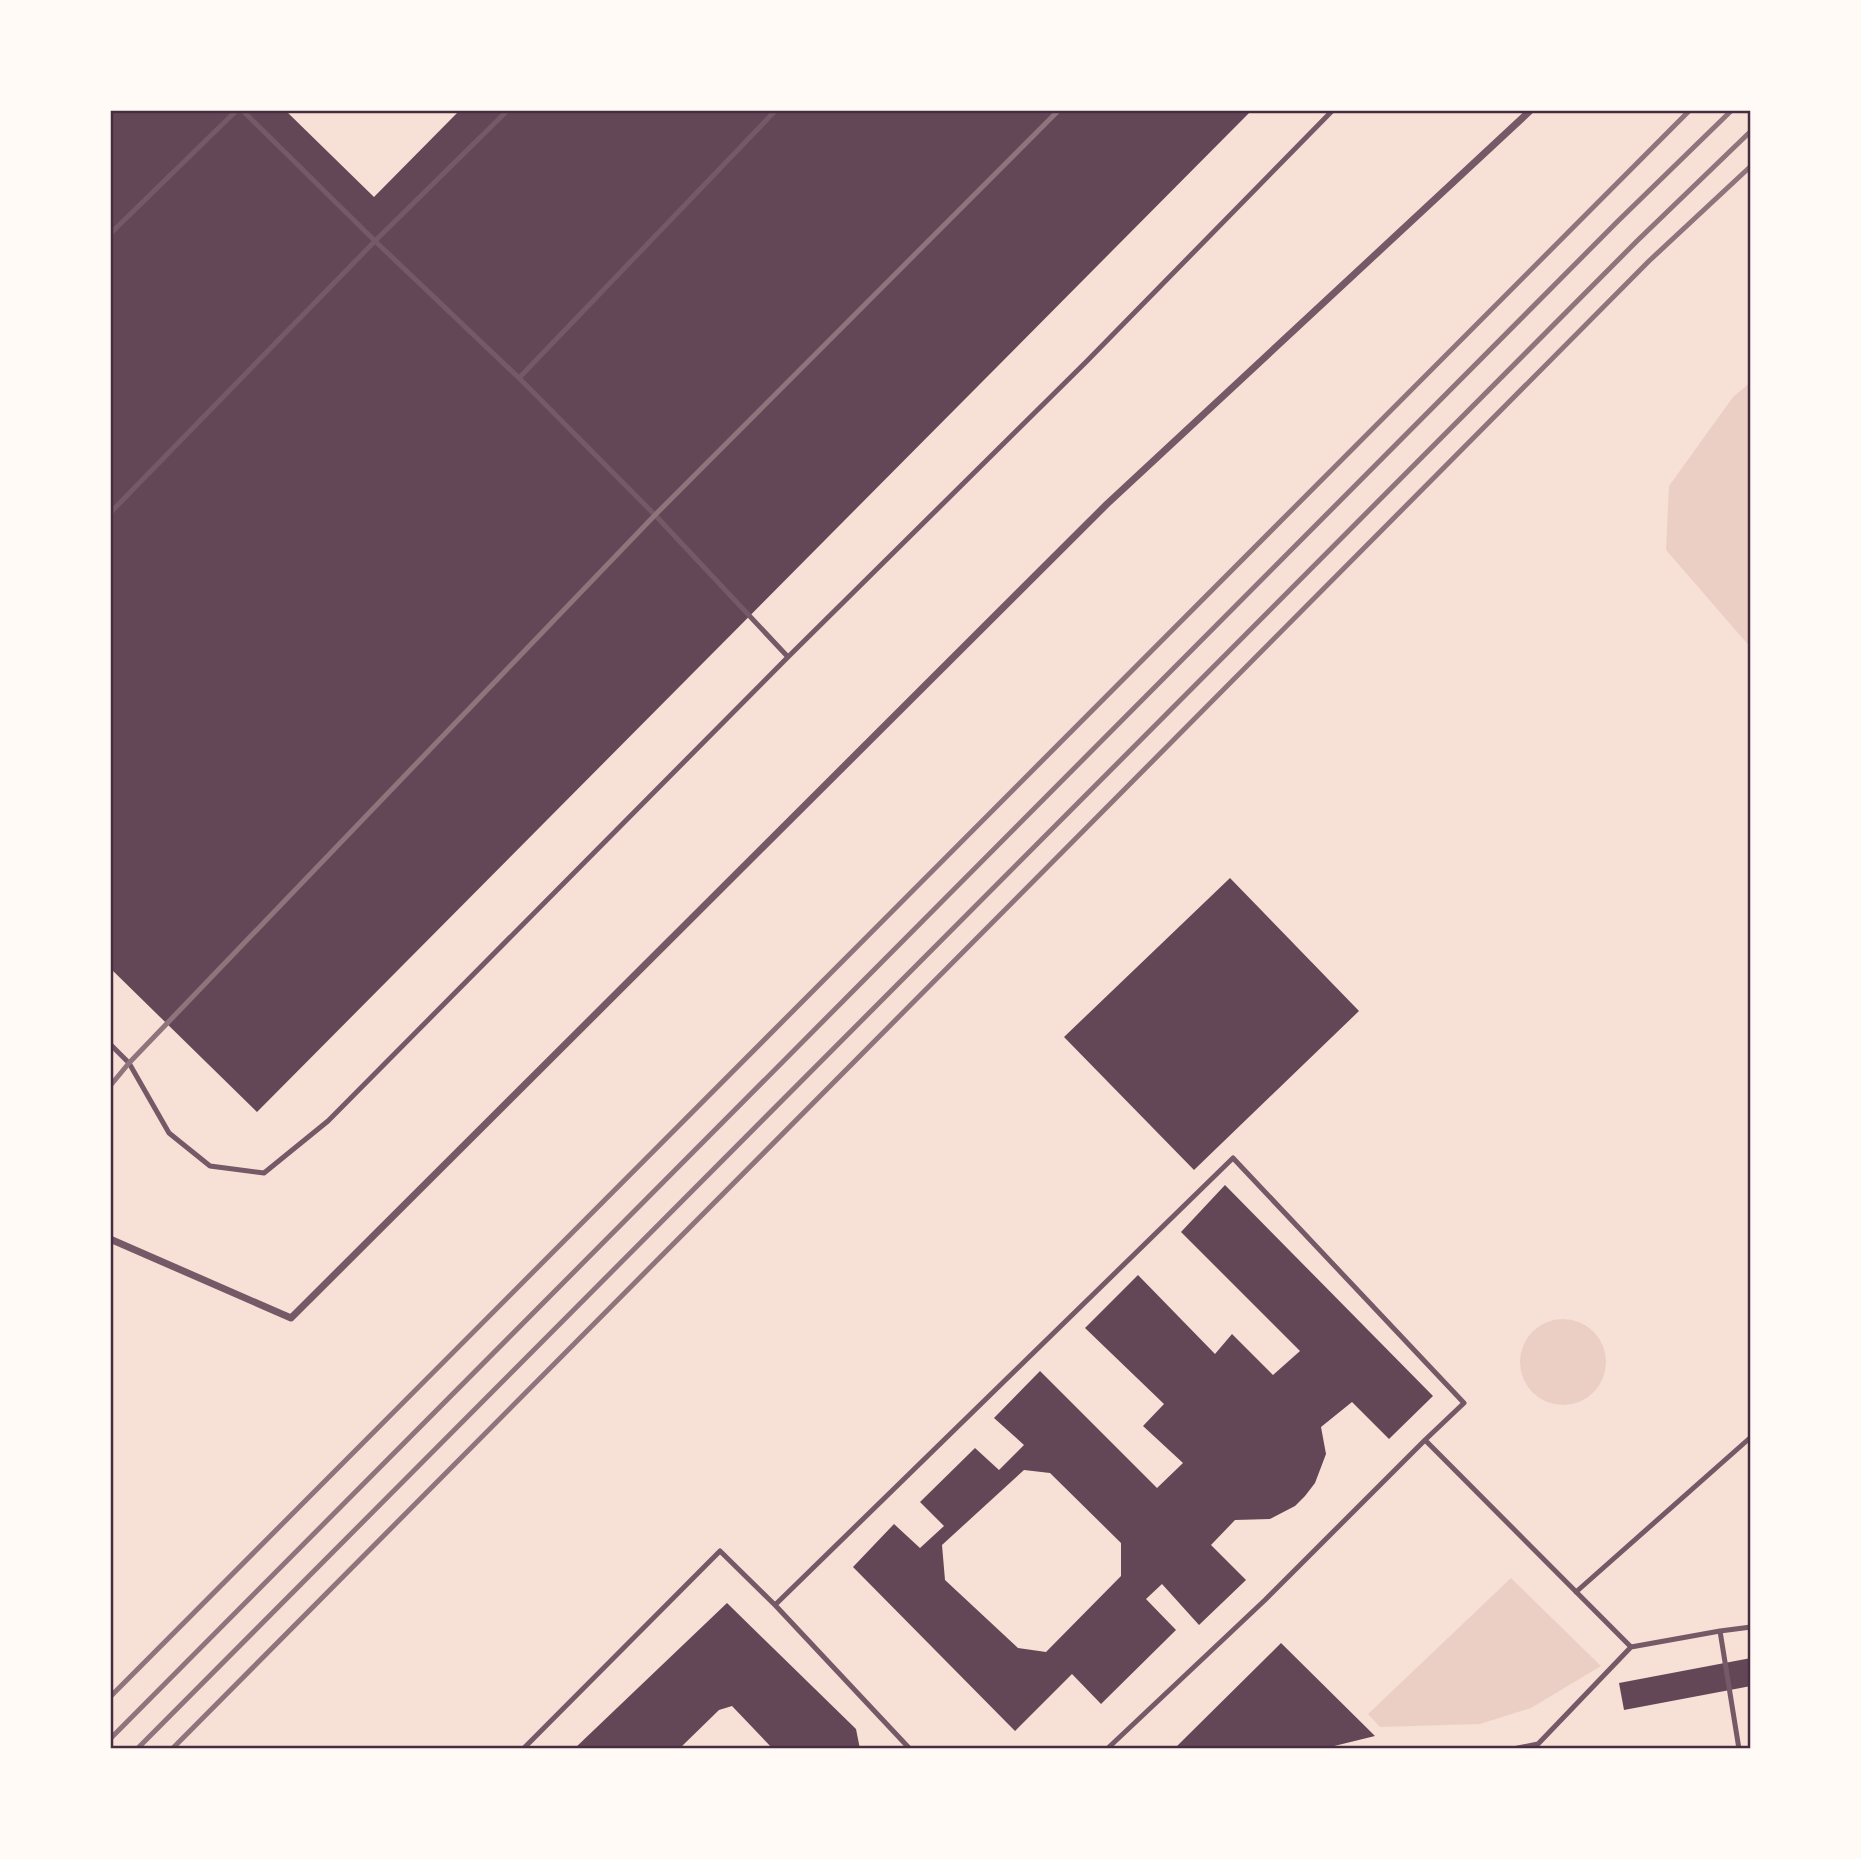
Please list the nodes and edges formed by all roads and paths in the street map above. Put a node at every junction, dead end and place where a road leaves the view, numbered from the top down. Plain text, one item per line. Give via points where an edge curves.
1 (237, 110) edge
2 (242, 110) edge
3 (508, 110) edge
4 (776, 110) edge
5 (1334, 110) edge
6 (1531, 110) edge
7 (110, 234) edge
8 (375, 241) junction
9 (519, 378) junction
10 (110, 513) edge
11 (788, 657) junction
12 (110, 1044) edge
13 (110, 1239) edge
14 (1751, 1437) edge
15 (1425, 1440) junction
16 (1576, 1592) junction
17 (775, 1605) junction
18 (1751, 1627) edge
19 (1720, 1631) junction
20 (1631, 1647) junction
21 (523, 1749) edge
22 (910, 1749) edge
23 (1107, 1749) edge
24 (1513, 1749) edge
25 (1739, 1749) edge

1 - 7 lane
2 - 8 lane
3 - 8 lane
4 - 9 lane
5 - 11 lane
6 - 13 street via 1107,504 291,1318
8 - 9 lane
8 - 10 lane
9 - 11 lane
11 - 12 lane via 328,1121 264,1173 210,1166 169,1133 129,1063
14 - 16 lane
15 - 16 lane
15 - 17 lane via 1464,1403 1233,1158
15 - 23 lane
16 - 20 lane
17 - 21 lane via 720,1551
17 - 22 lane
18 - 19 lane
19 - 20 lane
19 - 25 lane
20 - 24 lane via 1538,1744

